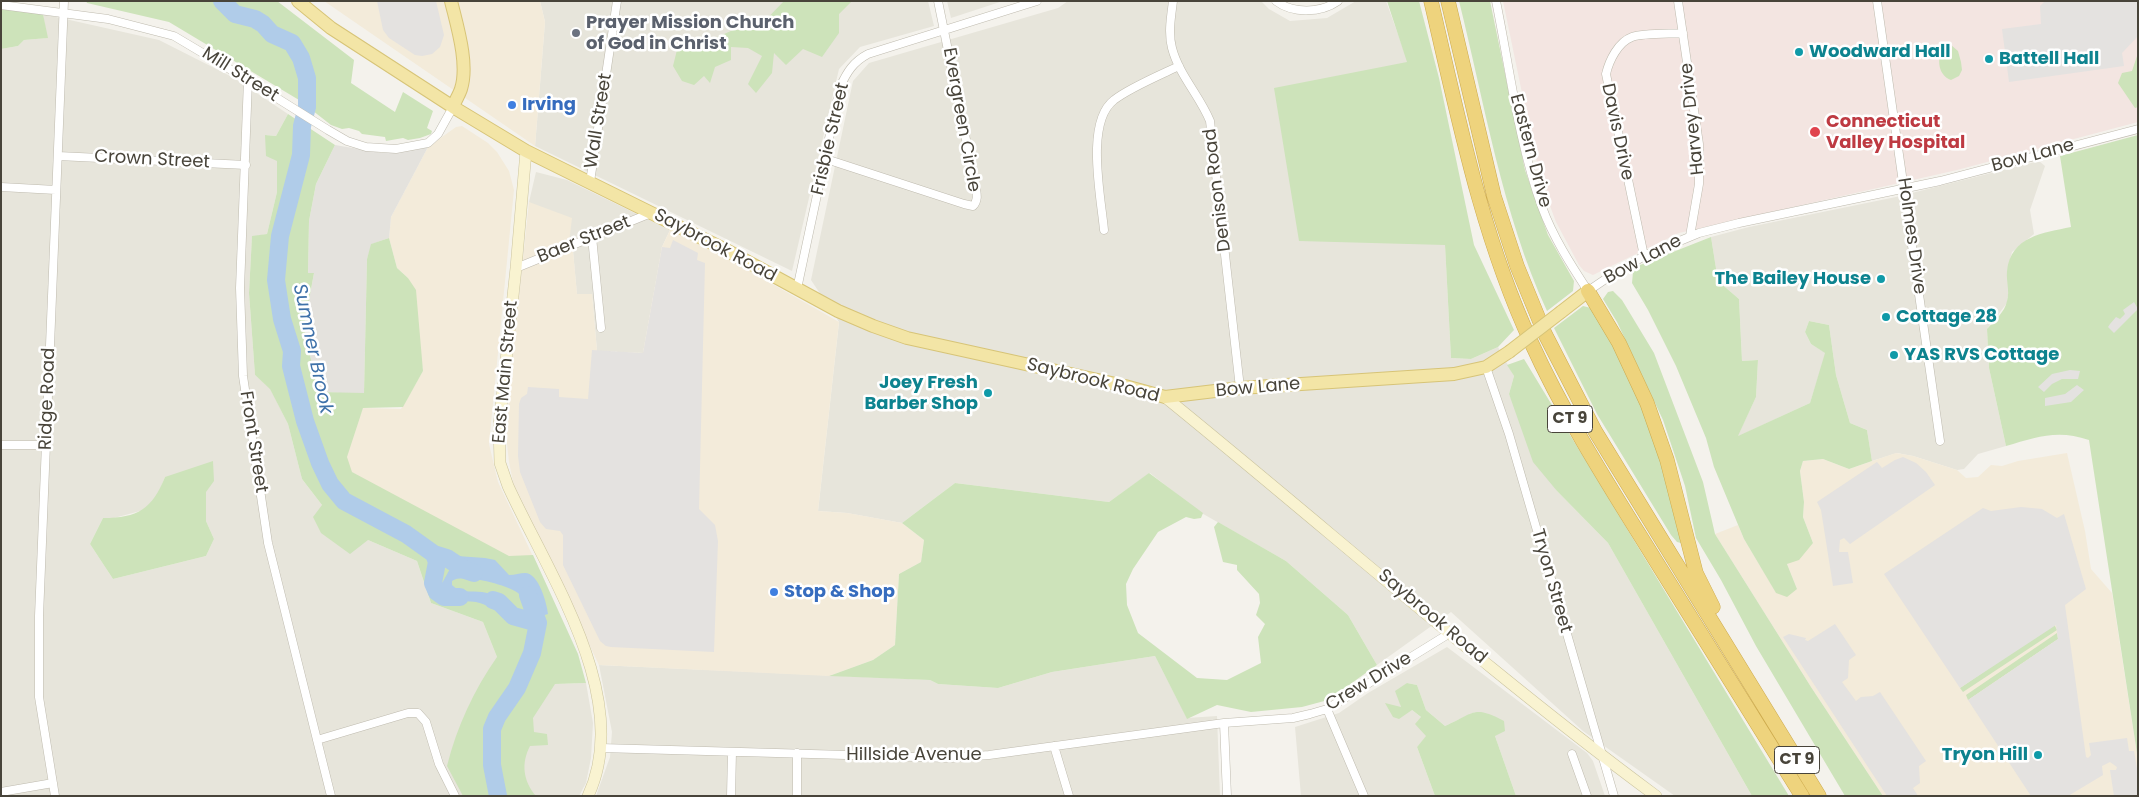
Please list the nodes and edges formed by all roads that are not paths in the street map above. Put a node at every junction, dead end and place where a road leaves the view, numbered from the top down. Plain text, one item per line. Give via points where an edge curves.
1 (64, 1) edge
2 (298, 1) edge
3 (451, 1) edge
4 (617, 1) edge
5 (938, 1) edge
6 (1037, 1) edge
7 (1173, 1) edge
8 (1276, 1) edge
9 (1338, 1) edge
10 (1431, 1) edge
11 (1448, 1) edge
12 (1496, 1) edge
13 (1678, 1) edge
14 (1877, 1) edge
15 (1, 5) edge
16 (62, 12) junction
17 (945, 30) junction
18 (1683, 33) junction
19 (1179, 66) junction
20 (248, 80) junction
21 (453, 107) junction
22 (2138, 129) edge
23 (526, 150) junction
24 (58, 156) junction
25 (826, 160) junction
26 (246, 165) junction
27 (590, 182) junction
28 (1, 187) edge
29 (1904, 189) junction
30 (56, 190) junction
31 (652, 213) junction
32 (1104, 230) dead end
33 (1690, 236) junction
34 (592, 237) junction
35 (1644, 256) junction
36 (516, 268) junction
37 (796, 289) junction
38 (1588, 292) junction
39 (601, 328) dead end
40 (1486, 367) junction
41 (1240, 388) junction
42 (1166, 397) junction
43 (1940, 441) dead end
44 (1, 445) edge
45 (46, 445) junction
46 (1450, 633) junction
47 (1327, 709) junction
48 (1224, 723) junction
49 (1775, 725) junction
50 (317, 740) junction
51 (1054, 746) junction
52 (601, 748) junction
53 (732, 752) junction
54 (797, 753) junction
55 (1572, 754) dead end
56 (1602, 756) junction
57 (52, 783) junction
58 (593, 785) junction
59 (1, 792) edge
60 (55, 796) edge
61 (331, 796) edge
62 (455, 796) edge
63 (588, 796) edge
64 (600, 796) edge
65 (731, 796) edge
66 (797, 796) edge
67 (1068, 796) edge
68 (1227, 796) edge
69 (1364, 796) edge
70 (1587, 796) edge
71 (1614, 796) edge
72 (1656, 796) edge
73 (1802, 796) edge
74 (1819, 796) edge

1 - 16 street, Ridge Road
2 - 21 main road via 331,28
3 - 21 main road via 463,71 461,89
4 - 27 street, Wall Street
5 - 17 street
6 - 17 street, Frisbie Street
7 - 19 street, Denison Road via 1171,40
8 - 9 street via 1306,11 1318,10
10 - 73 highway, CT 9 via 1479,199 1530,341 1600,472
11 - 49 highway, CT 9 via 1494,196 1517,266 1545,334 1595,431
12 - 38 street, Eastern Drive via 1523,137 1540,199 1555,234
13 - 18 street, Harvey Drive
14 - 29 street, Holmes Drive
15 - 16 street, Mill Street
16 - 20 street, Mill Street via 108,19 174,36
16 - 24 street, Ridge Road
17 - 25 street, Frisbie Street via 857,60 840,87
17 - 25 street, Evergreen Circle via 976,189 977,198 973,206
18 - 33 street, Harvey Drive via 1699,144 1699,184
18 - 35 street, Davis Drive via 1632,37 1616,51 1606,74
19 - 32 street via 1113,101 1101,119 1096,141
19 - 41 street, Denison Road via 1210,121
20 - 21 street, Mill Street via 347,141 366,147 396,149 422,146 438,134
20 - 26 street, Front Street
21 - 23 main road
22 - 29 street, Bow Lane
23 - 27 main road, Saybrook Road
23 - 36 main road, East Main Street
24 - 26 street, Crown Street
24 - 30 street, Ridge Road
25 - 37 street, Frisbie Street
26 - 50 street, Front Street via 240,288 243,376 268,543
27 - 31 main road, Saybrook Road
28 - 30 street
29 - 33 street, Bow Lane
29 - 43 street, Holmes Drive
30 - 45 street, Ridge Road
31 - 34 street, Baer Street
31 - 37 main road, Saybrook Road
33 - 35 street, Bow Lane
34 - 36 street, Baer Street
34 - 39 street
35 - 38 street, Bow Lane
36 - 52 main road, East Main Street via 500,408 500,463 588,654 596,690
37 - 42 main road, Saybrook Road via 873,326 921,342
38 - 40 main road, Bow Lane, bridge
38 - 49 highway via 1622,350 1652,416 1671,473 1696,573
40 - 41 main road, Bow Lane via 1454,374
40 - 56 street, Tryon Street via 1509,434
41 - 42 main road, Bow Lane
42 - 46 main road, Saybrook Road
44 - 45 street
45 - 57 street, Ridge Road via 39,697
46 - 47 street, Crew Drive
46 - 56 main road, Saybrook Road
47 - 48 street, Crew Drive via 1293,718
47 - 69 street
48 - 51 street, Hillside Avenue
48 - 68 street
49 - 74 highway, CT 9
50 - 61 street, Front Street
50 - 62 street via 408,713 418,713 426,722 439,764
51 - 54 street, Hillside Avenue via 951,758
51 - 67 street
52 - 53 street, Hillside Avenue
52 - 58 main road, East Main Street
53 - 54 street, Hillside Avenue
53 - 65 street
54 - 66 street
55 - 70 street
56 - 71 street, Tryon Street
56 - 72 main road, Saybrook Road
57 - 59 street
57 - 60 street, Ridge Road
58 - 63 main road, East Main Street
58 - 64 main road

